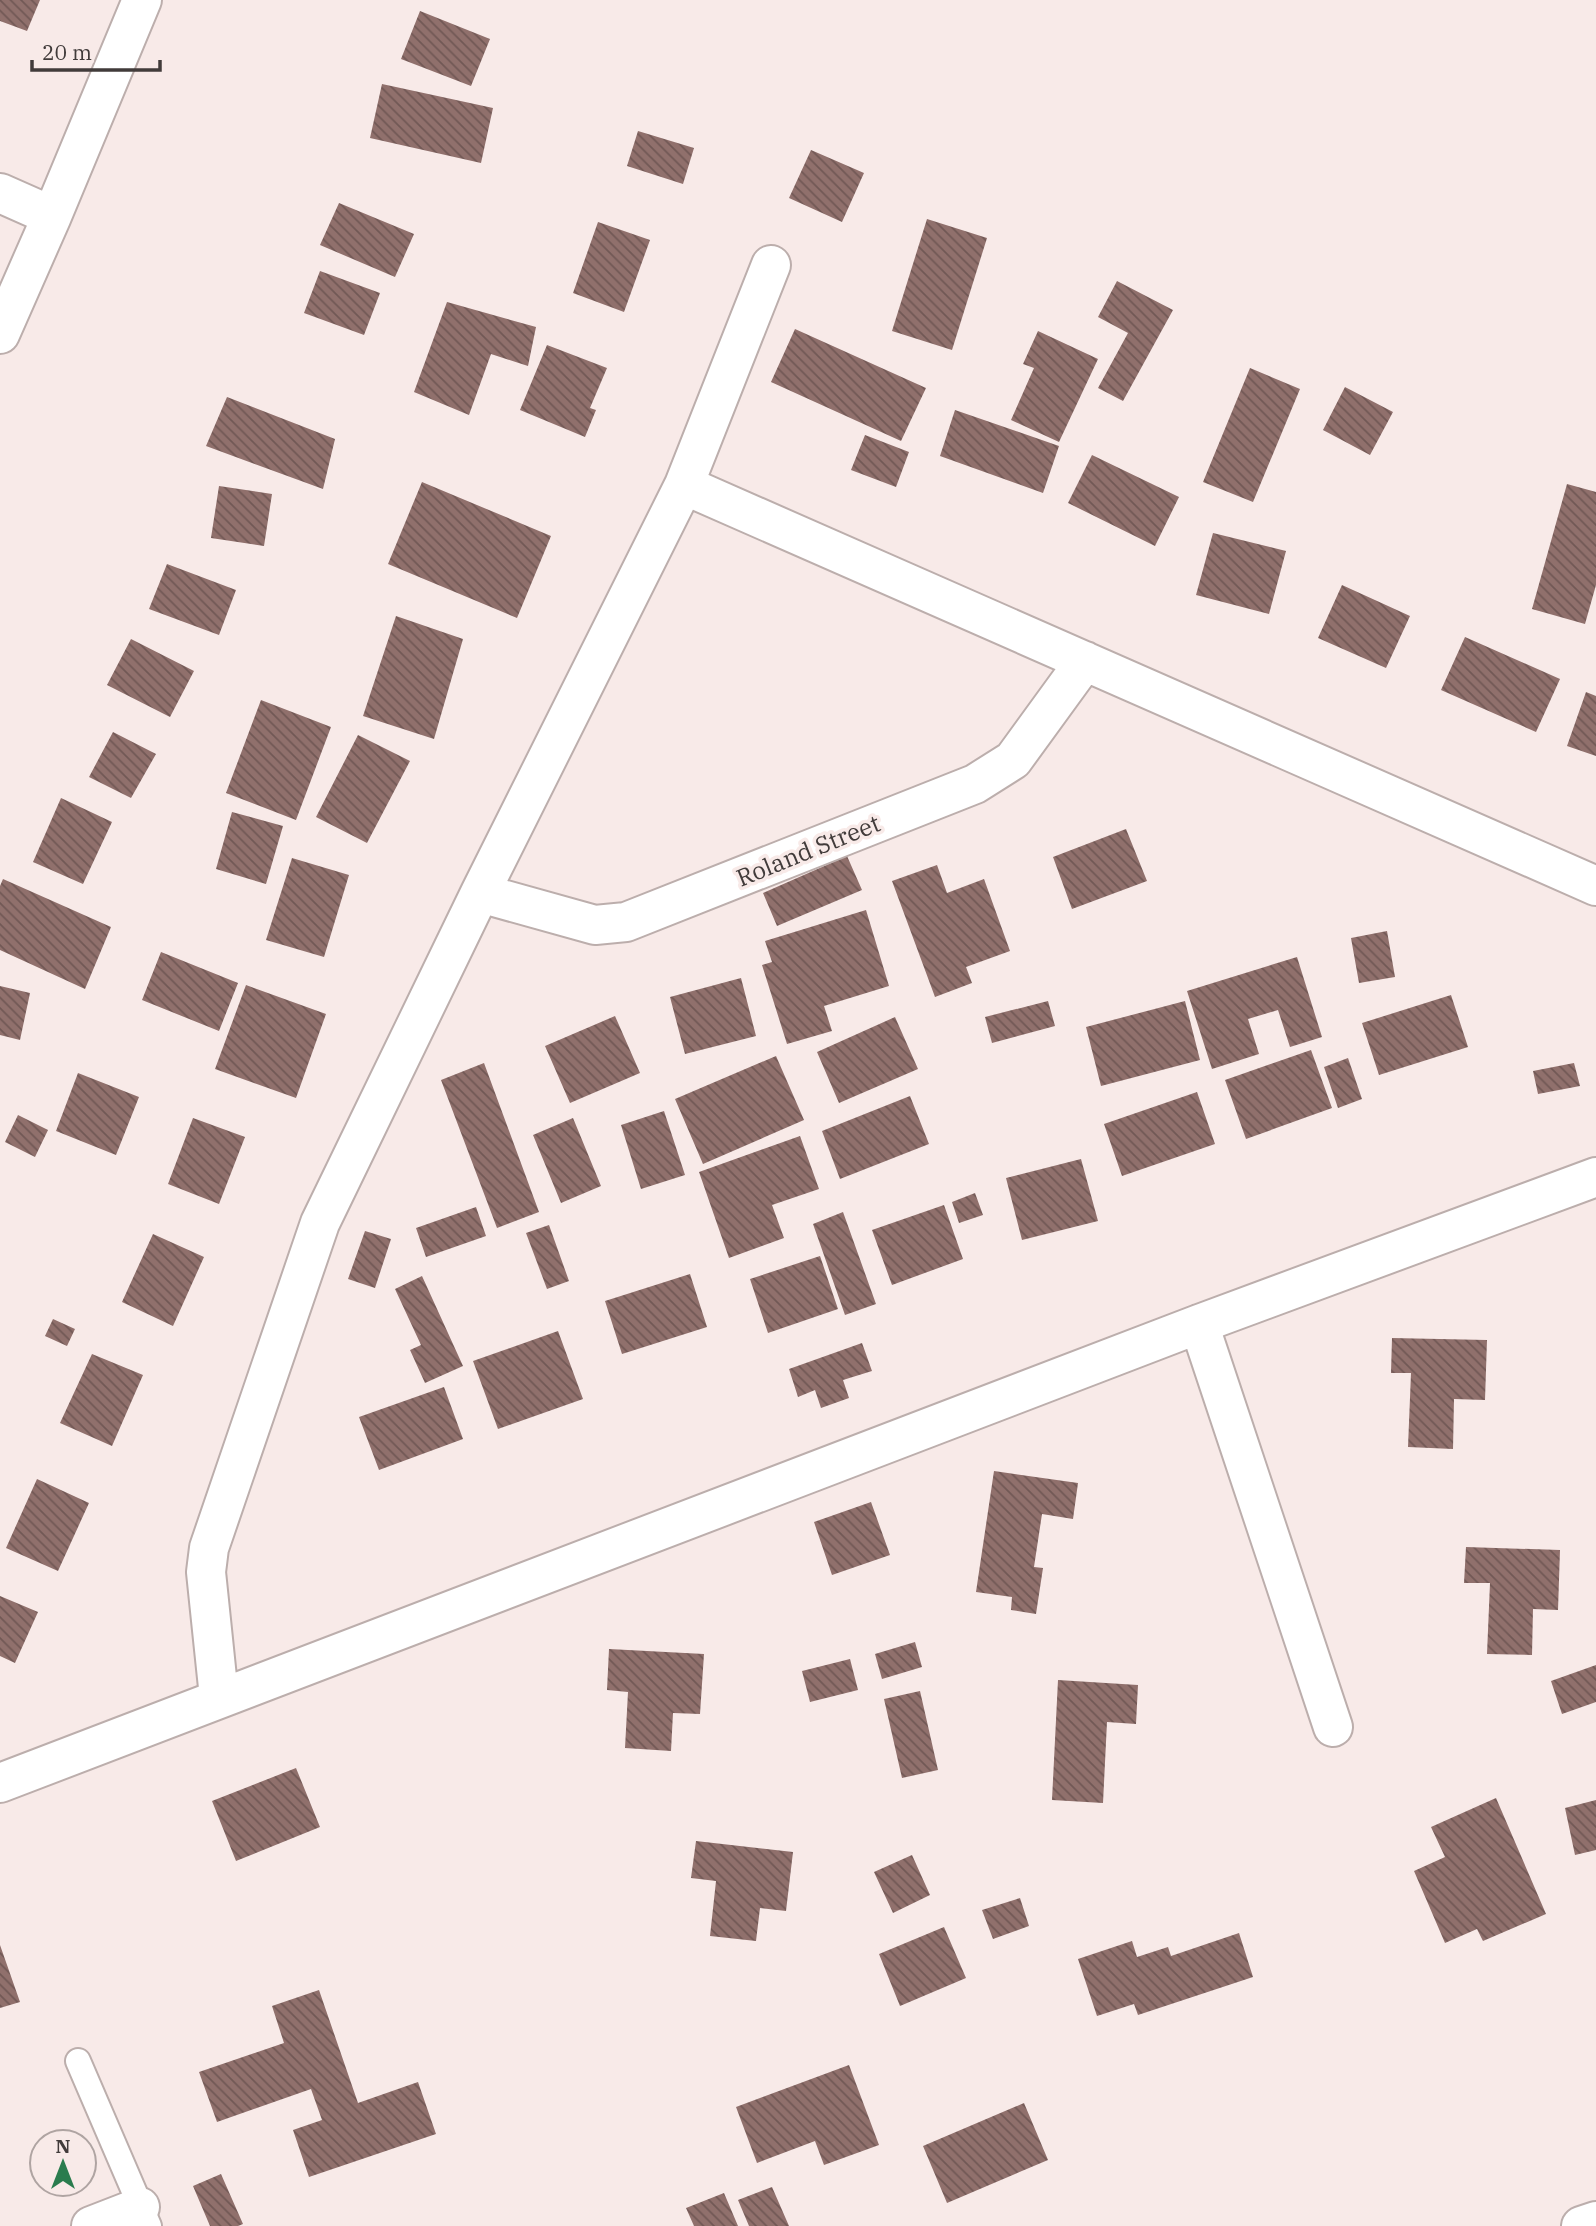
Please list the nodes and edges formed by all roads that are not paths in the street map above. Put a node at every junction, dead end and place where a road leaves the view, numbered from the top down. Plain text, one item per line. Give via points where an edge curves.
1 (142, 0) edge
2 (0, 193) edge
3 (52, 216) junction
4 (771, 265) dead end
5 (0, 334) edge
6 (684, 485) junction
7 (1085, 662) junction
8 (1596, 886) edge
9 (480, 893) junction
10 (1596, 1177) edge
11 (1199, 1324) junction
12 (219, 1697) junction
13 (1333, 1727) dead end
14 (0, 1783) edge
15 (78, 2061) dead end
16 (145, 2216) edge
17 (1596, 2221) edge
18 (91, 2226) edge
19 (1581, 2226) edge

1 - 3 street
2 - 3 street
3 - 5 street
4 - 6 street
6 - 7 street
6 - 9 street
7 - 8 street
7 - 9 street, Roland Street via 1013,760 995,773 626,922 595,925
9 - 12 street via 320,1223 209,1548 206,1572
10 - 11 street
11 - 12 street
11 - 13 street
12 - 14 street
15 - 16 lane
16 - 18 street
17 - 19 street

